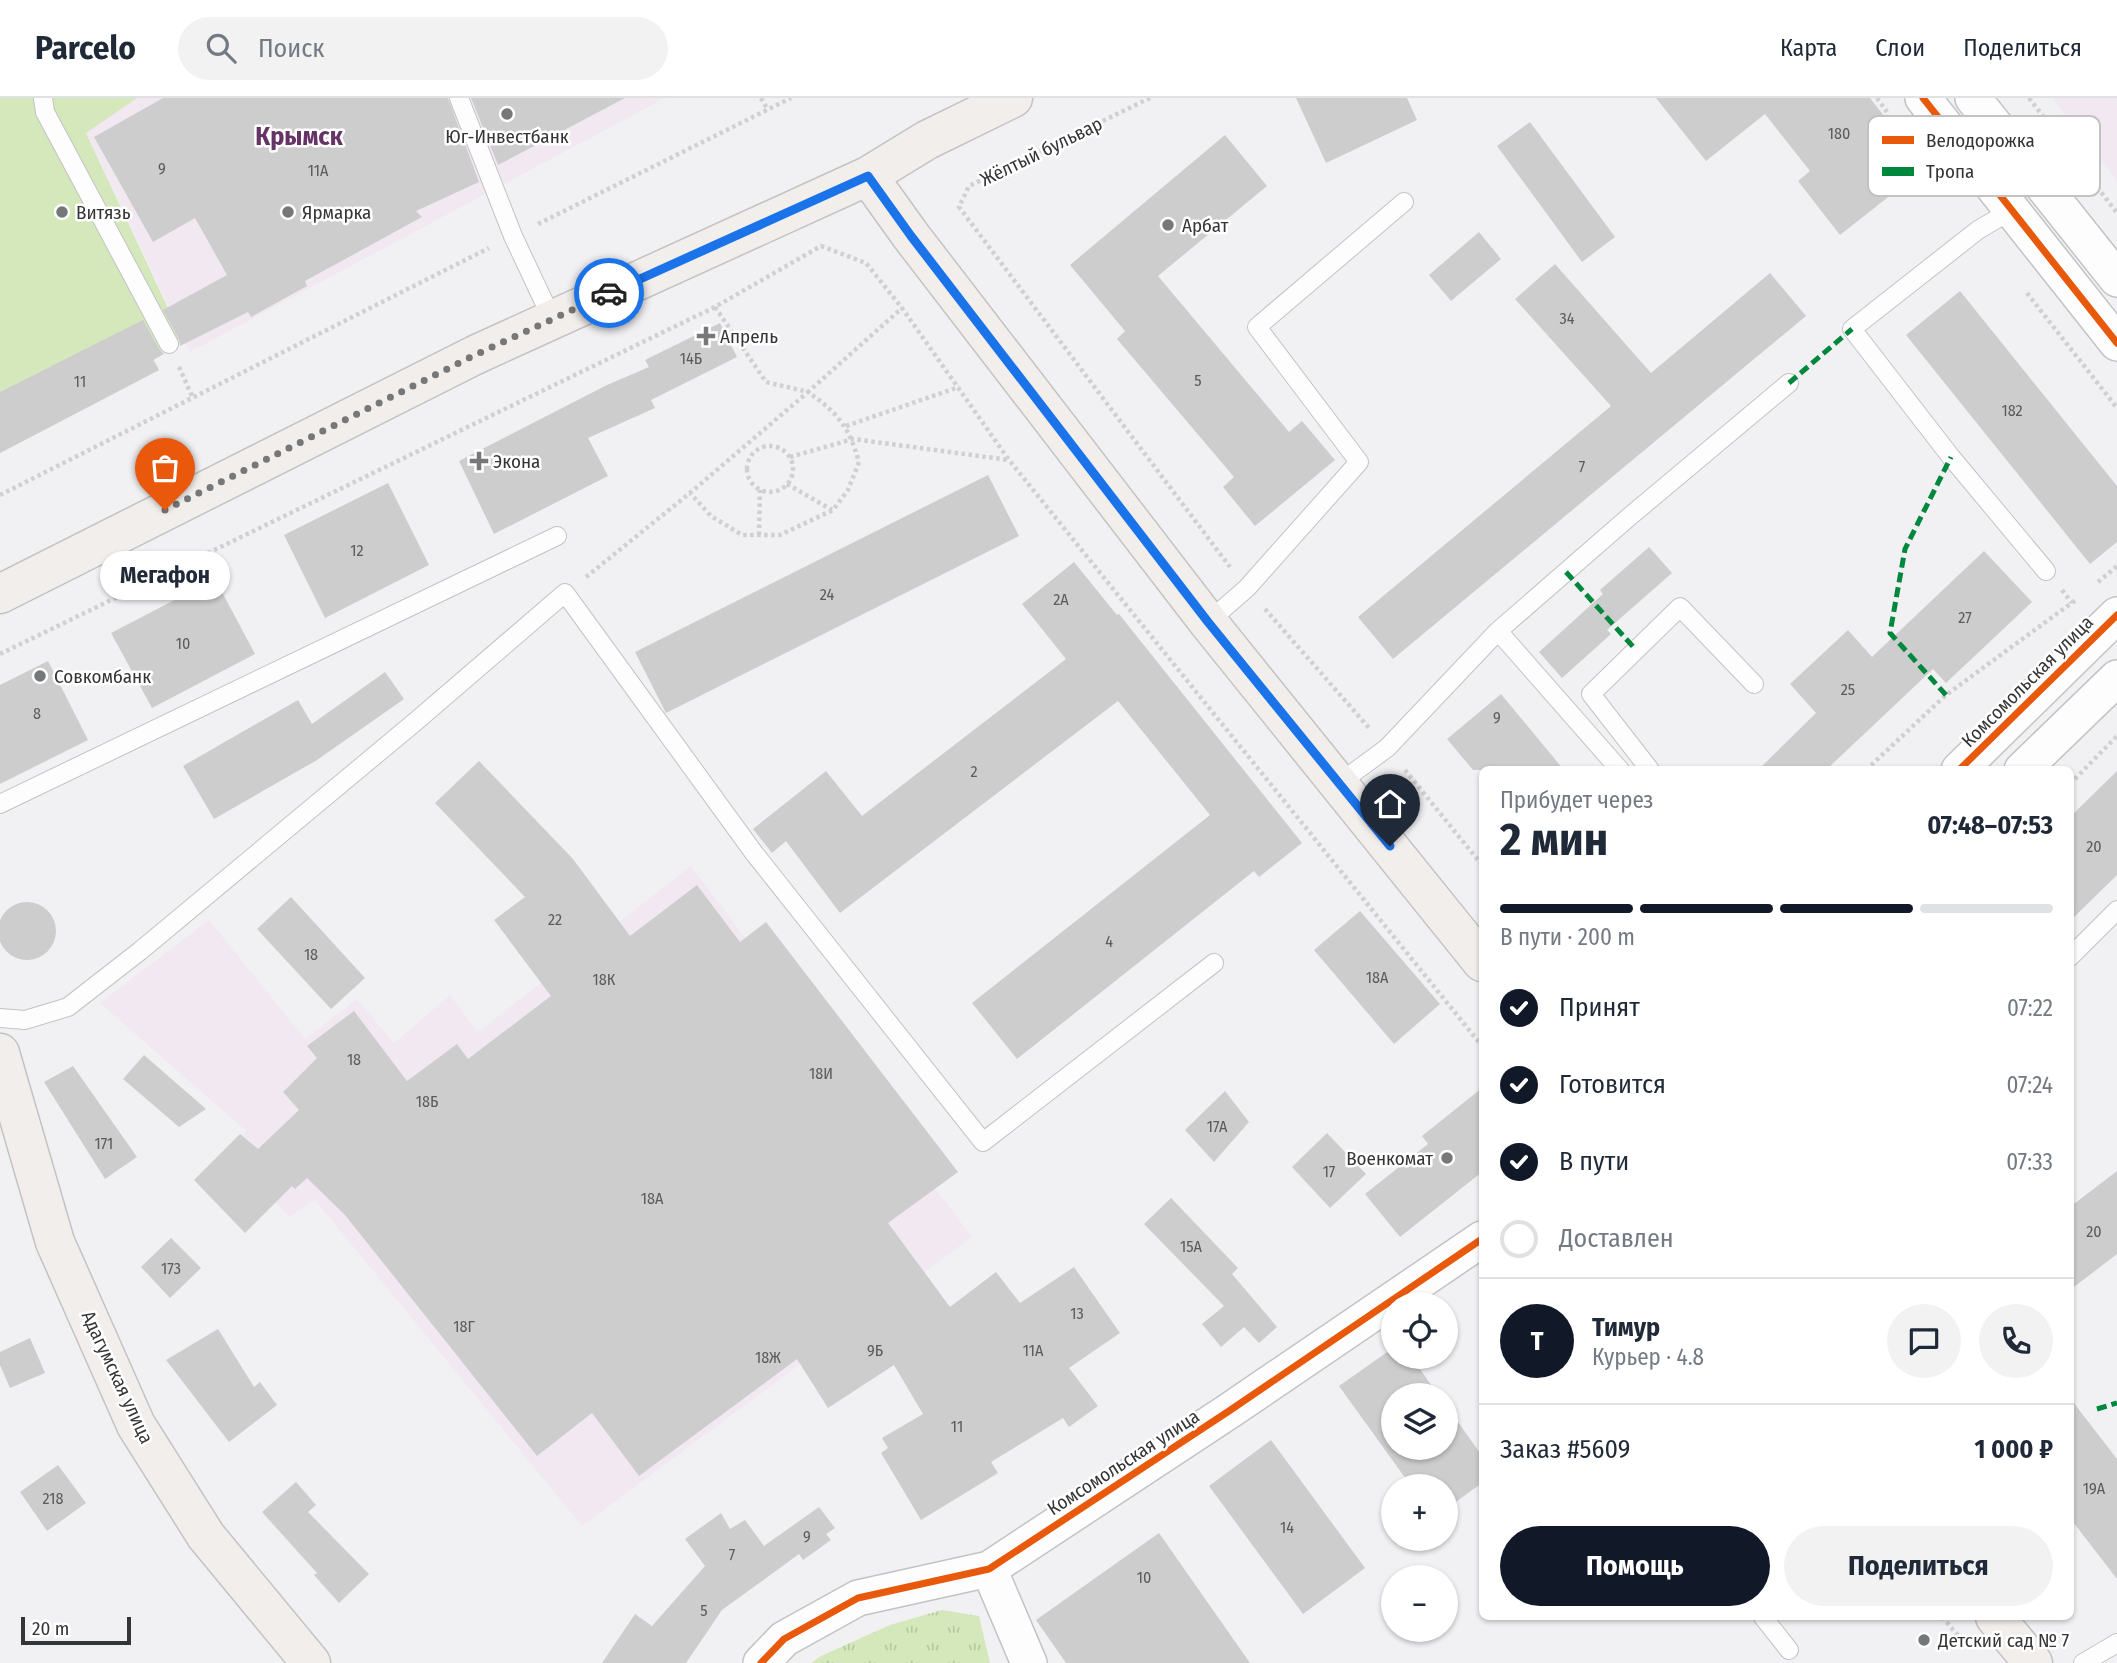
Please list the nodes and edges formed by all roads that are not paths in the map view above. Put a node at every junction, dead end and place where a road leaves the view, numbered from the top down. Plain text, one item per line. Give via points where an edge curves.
1 (43, 98) edge
2 (459, 98) edge
3 (1013, 98) edge
4 (1923, 98) edge
5 (1973, 98) edge
6 (1937, 116) edge
7 (1987, 116) edge
8 (868, 176) junction
9 (2001, 196) edge
10 (2051, 196) edge
11 (1404, 202) dead end
12 (2012, 210) junction
13 (2117, 279) edge
14 (552, 319) junction
15 (2117, 343) edge
16 (169, 344) dead end
17 (1789, 383) dead end
18 (557, 536) dead end
19 (2046, 571) dead end
20 (0, 594) edge
21 (2117, 615) edge
22 (1208, 622) junction
23 (1498, 631) junction
24 (2117, 678) edge
25 (1754, 684) dead end
26 (1616, 766) edge
27 (1647, 766) edge
28 (1963, 766) edge
29 (2026, 766) edge
30 (1338, 784) junction
31 (0, 804) edge
32 (2117, 910) edge
33 (2074, 953) edge
34 (1479, 958) edge
35 (1214, 963) dead end
36 (0, 1018) edge
37 (0, 1053) edge
38 (1479, 1247) edge
39 (989, 1569) junction
40 (1765, 1620) edge
41 (1997, 1620) edge
42 (2117, 1643) edge
43 (1789, 1650) dead end
44 (311, 1663) edge
45 (761, 1663) edge
46 (1028, 1663) edge
47 (2033, 1663) edge
48 (2083, 1663) edge

1 - 16 lane via 45,112
2 - 14 lane via 513,236
3 - 8 main road via 927,140
4 - 6 street
5 - 7 street
8 - 14 main road
8 - 22 main road
9 - 12 street
10 - 13 street
11 - 22 lane via 1257,327 1359,462 1247,588
12 - 15 street
12 - 19 lane via 1978,230 1852,329
14 - 20 main road
17 - 23 lane
18 - 31 lane
21 - 28 street, Комсомольская улица
22 - 30 main road
23 - 26 lane
23 - 30 lane via 1387,748
24 - 29 street
25 - 27 lane via 1680,607 1591,694
30 - 34 main road
32 - 33 lane
35 - 36 lane via 983,1142 754,853 565,593 394,740 68,1007 25,1020
37 - 44 main road, Адагумская улица via 55,1242 136,1425 206,1536
38 - 39 street, Комсомольская улица via 1314,1346
39 - 45 street, Комсомольская улица via 858,1598 784,1639
39 - 46 street
40 - 43 lane
41 - 47 main road
42 - 48 lane

